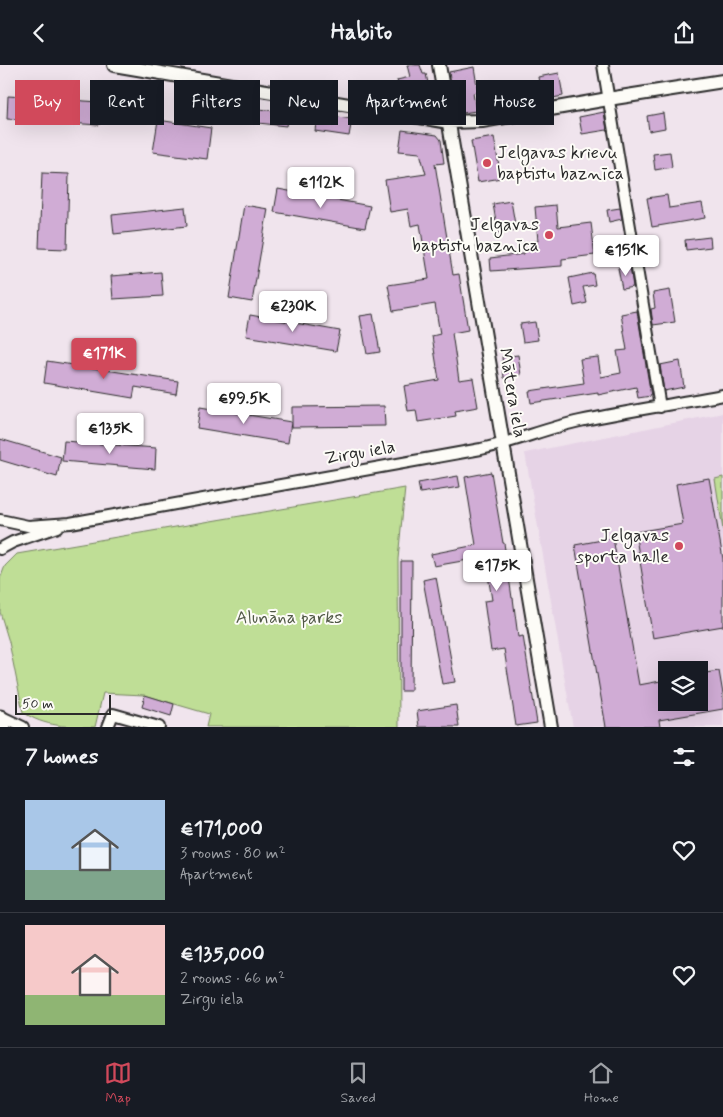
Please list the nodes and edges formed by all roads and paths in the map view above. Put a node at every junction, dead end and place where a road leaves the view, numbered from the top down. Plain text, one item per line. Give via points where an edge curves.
1 (114, 65) edge
2 (439, 65) edge
3 (603, 65) edge
4 (442, 80) edge
5 (723, 81) edge
6 (608, 99) junction
7 (348, 105) edge
8 (466, 121) edge
9 (450, 125) edge
10 (723, 395) edge
11 (660, 407) junction
12 (504, 444) junction
13 (0, 520) edge
14 (70, 523) junction
15 (0, 549) edge
16 (0, 717) edge
17 (3, 727) edge
18 (23, 727) edge
19 (108, 727) edge
20 (159, 727) edge
21 (551, 727) edge

1 - 7 street
2 - 4 street, Mātera iela
3 - 6 street
5 - 6 street
6 - 8 street
6 - 11 street
9 - 12 street, Mātera iela
10 - 11 street, Zirgu iela
11 - 12 street, Zirgu iela via 580,421
12 - 14 street, Zirgu iela
12 - 21 street, Mātera iela
13 - 14 street, Zirgu iela via 28,525
14 - 15 street
16 - 17 main road
16 - 18 street
19 - 20 street via 112,714

